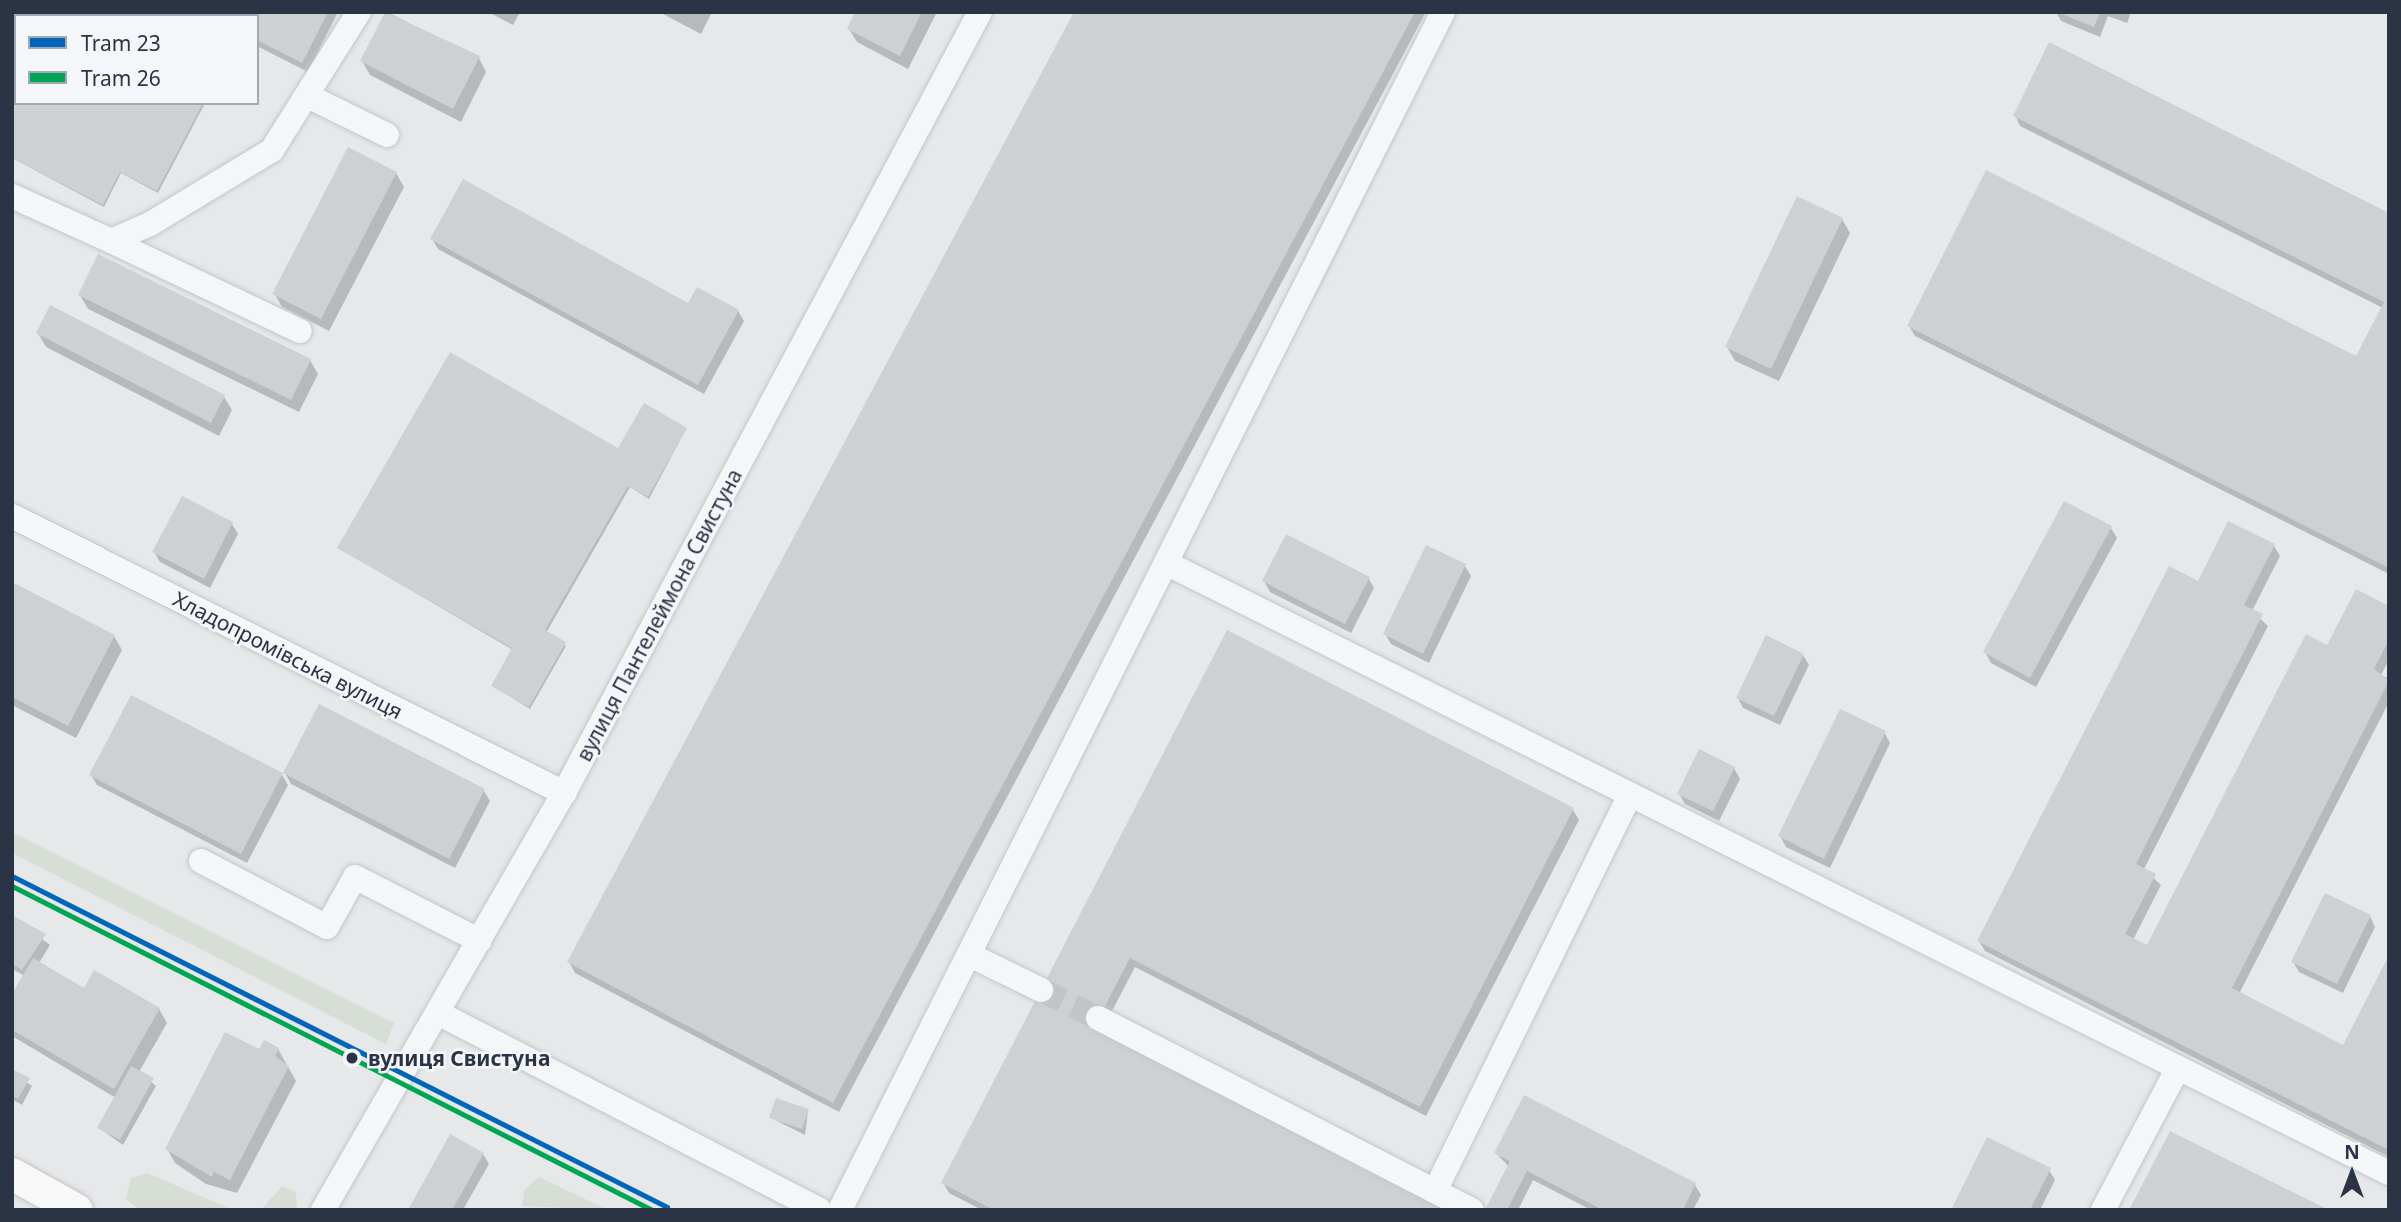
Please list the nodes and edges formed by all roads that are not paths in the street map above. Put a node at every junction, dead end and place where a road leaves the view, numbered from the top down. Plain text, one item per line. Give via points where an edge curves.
1 (359, 12) edge
2 (980, 12) edge
3 (1443, 12) edge
4 (308, 96) junction
5 (387, 135) dead end
6 (12, 196) edge
7 (111, 241) junction
8 (300, 331) dead end
9 (12, 516) edge
10 (1166, 563) junction
11 (564, 793) junction
12 (1630, 794) junction
13 (201, 861) dead end
14 (480, 941) junction
15 (972, 956) dead end
16 (1041, 990) tunnel mouth
17 (438, 1013) junction
18 (1098, 1018) tunnel mouth
19 (2178, 1068) junction
20 (2389, 1173) edge
21 (12, 1174) edge
22 (1435, 1191) junction
23 (75, 1209) edge
24 (323, 1210) edge
25 (819, 1210) edge
26 (840, 1210) edge
27 (1471, 1210) edge
28 (2103, 1210) edge

1 - 4 street
2 - 11 street, вулиця Пантелеймона Свистуна
3 - 10 street
4 - 5 street
4 - 7 street via 258,164
6 - 7 street
7 - 8 street
9 - 11 street, Хладопромівська вулиця
10 - 12 street
10 - 26 street
11 - 14 street, вулиця Пантелеймона Свистуна
12 - 19 street
12 - 22 street
13 - 14 street via 327,927 355,877
14 - 17 street, вулиця Пантелеймона Свистуна
15 - 16 street
17 - 24 street, вулиця Пантелеймона Свистуна
17 - 25 street
18 - 22 street
19 - 20 street
19 - 28 street
21 - 23 main road
22 - 27 street

